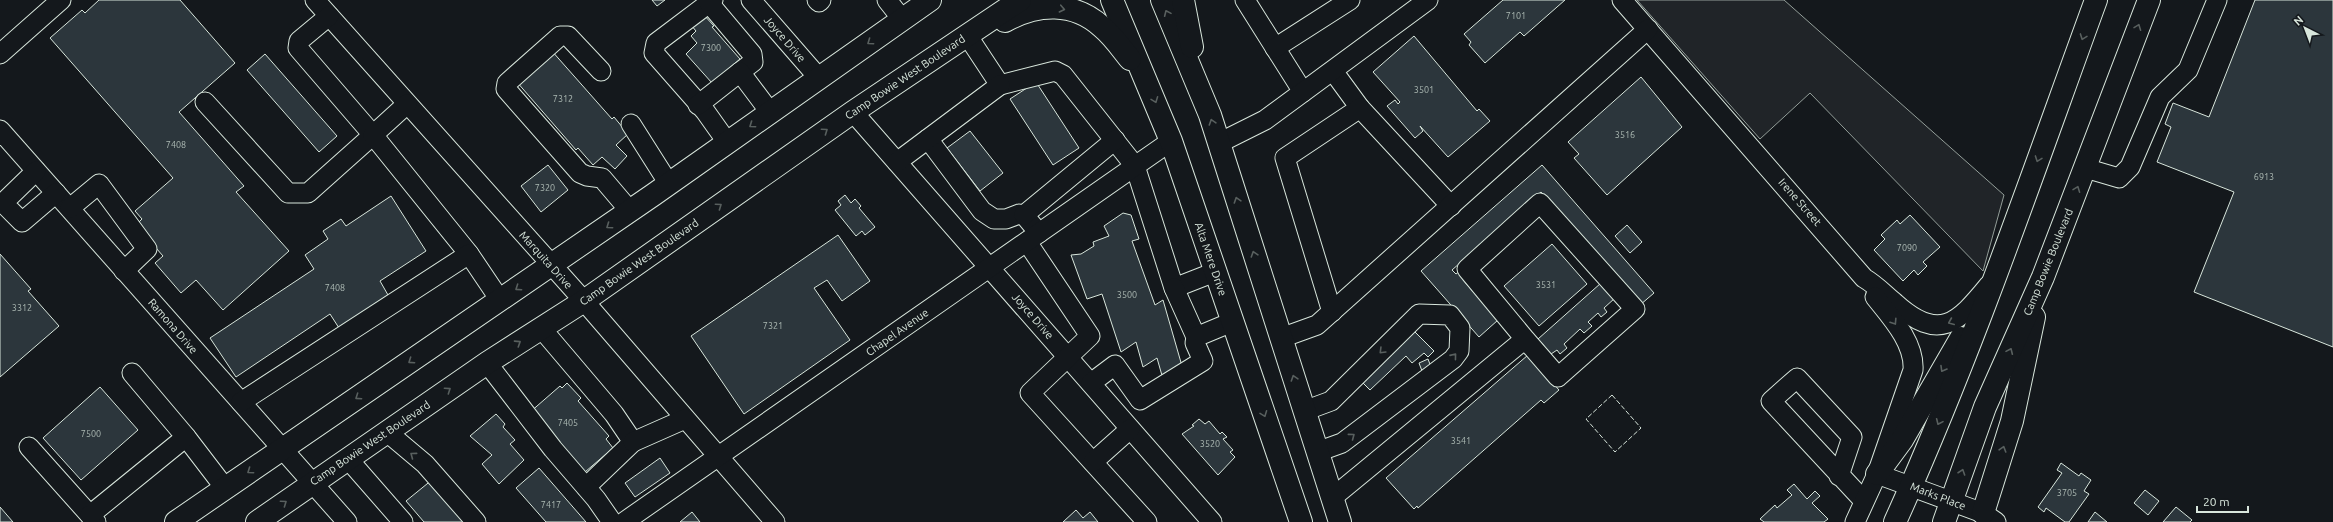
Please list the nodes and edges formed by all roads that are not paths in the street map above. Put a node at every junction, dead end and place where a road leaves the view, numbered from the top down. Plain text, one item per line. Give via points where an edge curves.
1 (61, 0) edge
2 (315, 0) edge
3 (817, 0) edge
4 (821, 0) edge
5 (887, 0) edge
6 (926, 0) edge
7 (930, 0) edge
8 (1020, 0) edge
9 (1112, 0) edge
10 (1162, 0) edge
11 (1183, 0) edge
12 (1245, 0) edge
13 (1350, 0) edge
14 (1428, 0) edge
15 (1622, 0) edge
16 (2096, 0) edge
17 (2149, 0) edge
18 (2218, 0) edge
19 (711, 1) edge
20 (757, 2) edge
21 (329, 16) junction
22 (902, 19) junction
23 (1648, 29) junction
24 (969, 38) junction
25 (1275, 48) junction
26 (0, 54) edge
27 (1333, 70) junction
28 (601, 71) dead end
29 (740, 72) junction
30 (818, 77) junction
31 (1147, 79) junction
32 (1000, 85) junction
33 (1199, 87) junction
34 (1304, 92) junction
35 (205, 102) dead end
36 (407, 104) junction
37 (698, 105) junction
38 (1360, 108) junction
39 (770, 112) junction
40 (853, 112) junction
41 (631, 124) dead end
42 (0, 130) edge
43 (373, 135) junction
44 (928, 139) junction
45 (1115, 140) junction
46 (727, 142) junction
47 (1171, 142) junction
48 (1219, 143) junction
49 (897, 162) junction
50 (1135, 166) junction
51 (2085, 168) junction
52 (36, 171) junction
53 (669, 184) junction
54 (56, 193) junction
55 (1451, 206) junction
56 (70, 208) junction
57 (630, 211) junction
58 (1024, 215) junction
59 (1033, 237) junction
60 (469, 254) junction
61 (550, 266) junction
62 (990, 267) junction
63 (124, 271) junction
64 (1215, 272) junction
65 (1997, 275) junction
66 (2043, 277) junction
67 (1864, 278) junction
68 (1174, 288) junction
69 (500, 300) junction
70 (584, 301) junction
71 (1332, 312) junction
72 (1232, 322) junction
73 (541, 328) junction
74 (1196, 337) junction
75 (1281, 338) junction
76 (1525, 339) junction
77 (1068, 356) junction
78 (488, 363) junction
79 (132, 373) dead end
80 (1091, 383) junction
81 (241, 402) junction
82 (1304, 411) junction
83 (685, 419) junction
84 (1130, 430) junction
85 (387, 432) junction
86 (186, 436) junction
87 (633, 442) junction
88 (29, 448) dead end
89 (282, 449) junction
90 (1317, 452) junction
91 (718, 457) junction
92 (348, 458) junction
93 (1093, 462) junction
94 (1877, 474) junction
95 (1839, 476) junction
96 (312, 483) junction
97 (1912, 485) junction
98 (586, 487) junction
99 (225, 488) junction
100 (1332, 498) junction
101 (1864, 501) junction
102 (1952, 502) junction
103 (93, 518) edge
104 (1987, 519) edge
105 (176, 522) edge
106 (257, 522) edge
107 (347, 522) edge
108 (403, 522) edge
109 (476, 522) edge
110 (612, 522) edge
111 (624, 522) edge
112 (775, 522) edge
113 (1147, 522) edge
114 (1212, 522) edge
115 (1301, 522) edge
116 (1340, 522) edge
117 (1855, 522) edge
118 (1895, 522) edge
119 (1944, 522) edge

1 - 26 street
2 - 21 street, Marquita Drive
3 - 4 street
5 - 22 street
6 - 22 main road
7 - 22 main road
8 - 24 main road, Camp Bowie West Boulevard
9 - 31 main road, Alta Mere Drive
33 -> 10 main road
11 - 33 main road
12 - 25 street
13 - 25 street
14 - 27 street
15 - 23 street, Irene Street
16 -> 65 main road
51 -> 17 main road, Camp Bowie Boulevard
18 - 51 street via 2188,70 2160,97 2130,167 2119,178
19 - 29 street via 752,54 753,62
19 - 37 street via 656,43 654,53
20 - 30 street, Joyce Drive
21 - 36 street, Marquita Drive
21 - 43 street via 299,41 298,48
22 -> 30 main road
23 - 55 street
23 - 67 street, Irene Street
24 -> 31 main road via 1019,13 1041,6 1058,7 1077,12 1102,26
24 - 32 street
24 - 40 main road, Camp Bowie West Boulevard
25 - 34 street
27 - 34 street
27 - 38 street
28 - 57 street via 568,36 560,36 507,83 506,89 580,173 602,178
29 - 37 street
29 - 39 street
30 - 39 main road
31 -> 47 main road, Alta Mere Drive
32 - 44 street
32 - 45 street via 1055,71 1063,75
48 -> 33 main road
34 - 48 street via 1265,120
35 - 43 street via 288,193 308,192
36 - 43 street
36 - 61 street, Marquita Drive
37 - 46 street
38 - 55 street
38 - 71 street via 1286,158
39 -> 46 main road
40 - 49 street, Joyce Drive
70 -> 40 main road, Camp Bowie West Boulevard
41 - 53 street
42 - 52 street, Ramona Drive
43 - 60 street
44 - 49 street
44 - 58 street via 982,211 994,219
45 - 50 street
45 - 58 street
46 - 53 main road
47 - 50 street, Chapel Avenue
47 - 64 main road, Alta Mere Drive
75 -> 48 main road
49 - 62 street, Joyce Drive
50 - 59 street, Chapel Avenue
50 - 68 street
66 -> 51 main road, Camp Bowie Boulevard
52 - 54 street, Ramona Drive
52 - 54 street via 3,203 22,222
53 - 57 main road
54 - 56 street, Ramona Drive
55 - 71 street
56 - 63 street, Ramona Drive
56 - 63 street via 99,184 147,249
57 -> 61 main road
58 - 59 street
59 - 62 street, Chapel Avenue
59 - 77 street via 1090,336
60 - 69 street
60 - 81 street
61 -> 69 main road
61 - 70 street, Marquita Drive
62 - 77 street, Joyce Drive
62 - 91 street, Chapel Avenue
63 - 81 street, Ramona Drive
64 - 68 street
64 - 72 main road, Alta Mere Drive
65 -> 67 street, Irene Street via 1971,307 1954,322 1940,326 1911,315 1878,286
65 -> 94 main road via 1902,440
65 -> 97 main road
102 -> 66 main road, Camp Bowie Boulevard via 1985,407
104 -> 66 main road via 2012,421
67 -> 94 street via 1914,356 1913,370
68 - 74 street
69 -> 89 main road
70 - 73 main road, Camp Bowie West Boulevard
70 - 83 street, Marquita Drive
71 - 75 street via 1317,325
72 - 74 street
72 -> 115 main road, Alta Mere Drive
78 -> 73 main road, Camp Bowie West Boulevard
73 - 87 street via 614,414
74 - 80 street via 1195,343 1203,361 1140,400 1115,365
82 -> 75 main road
76 - 76 street via 1558,377 1636,309 1540,203 1467,269
76 - 100 street
77 - 80 street, Joyce Drive
77 - 93 street via 1030,393
85 -> 78 main road, Camp Bowie West Boulevard
78 - 98 street via 553,449
79 - 86 street
80 - 84 street, Joyce Drive
81 - 89 street, Ramona Drive
82 - 90 main road
90 -> 82 street via 1342,443 1453,359 1459,351 1460,328 1450,316 1419,314 1331,401
83 - 87 street
83 - 91 street, Marquita Drive
84 - 93 street
84 - 114 street, Joyce Drive
85 - 92 main road, Camp Bowie West Boulevard
109 -> 85 street via 425,464
86 - 99 street
86 - 103 street
87 - 98 street
88 - 103 street
89 - 96 street, Ramona Drive
89 -> 99 main road
90 - 100 main road
91 - 111 street, Chapel Avenue
91 - 112 street, Marquita Drive
92 - 96 main road, Camp Bowie West Boulevard
92 - 108 street
93 - 113 street
94 - 97 street, Marks Place
94 - 101 street
95 - 95 street via 1771,401 1797,378 1852,437
95 - 101 street
106 -> 96 main road, Camp Bowie West Boulevard
96 - 107 street, Ramona Drive
97 - 102 street, Marks Place
97 - 118 main road
98 - 110 street
99 - 105 main road
100 - 116 main road
101 - 117 street
102 - 104 street, Marks Place
102 - 119 main road, Camp Bowie Boulevard

